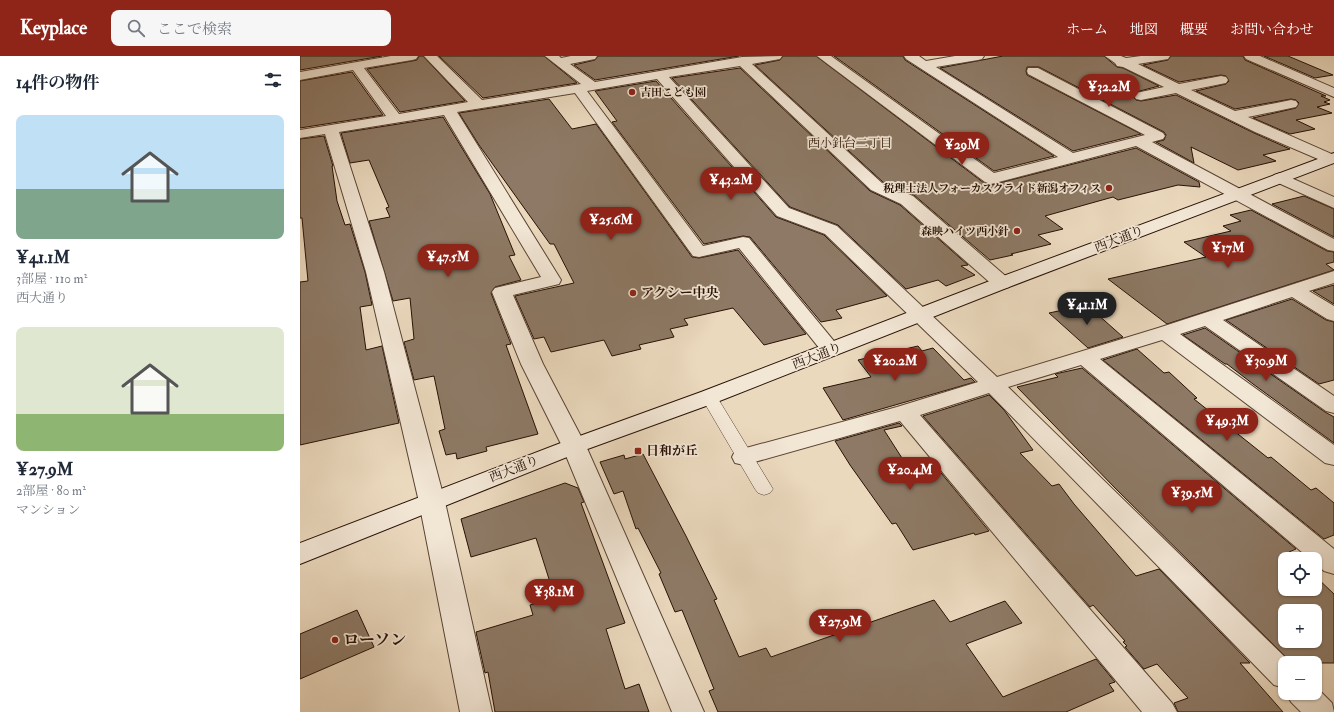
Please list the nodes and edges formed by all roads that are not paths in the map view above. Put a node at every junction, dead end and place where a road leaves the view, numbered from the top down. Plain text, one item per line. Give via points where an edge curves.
1 (412, 56) edge
2 (430, 56) edge
3 (591, 56) edge
4 (776, 56) edge
5 (822, 56) edge
6 (910, 56) edge
7 (978, 56) edge
8 (1164, 56) edge
9 (1250, 56) edge
10 (555, 59) edge
11 (742, 61) junction
12 (1107, 61) edge
13 (1125, 63) junction
14 (924, 65) junction
15 (356, 66) junction
16 (1033, 71) dead end
17 (659, 74) junction
18 (300, 76) edge
19 (1221, 80) dead end
20 (586, 88) junction
21 (1178, 89) junction
22 (1334, 93) edge
23 (1141, 96) dead end
24 (1291, 104) dead end
25 (479, 105) junction
26 (448, 110) junction
27 (1234, 116) junction
28 (395, 118) junction
29 (331, 129) junction
30 (301, 133) edge
31 (1140, 142) junction
32 (1332, 158) edge
33 (1071, 159) junction
34 (1280, 178) junction
35 (1237, 194) junction
36 (1334, 203) edge
37 (1334, 246) edge
38 (1334, 277) edge
39 (1002, 283) junction
40 (1295, 291) junction
41 (918, 315) junction
42 (1334, 315) edge
43 (1207, 318) junction
44 (1165, 332) junction
45 (831, 350) junction
46 (1084, 356) junction
47 (993, 385) junction
48 (709, 397) junction
49 (1334, 406) edge
50 (905, 412) junction
51 (574, 446) junction
52 (744, 456) junction
53 (1334, 457) edge
54 (764, 489) dead end
55 (432, 502) junction
56 (300, 554) edge
57 (1334, 564) edge
58 (1278, 669) edge
59 (1309, 700) edge
60 (476, 712) edge
61 (688, 712) edge
62 (1161, 712) edge
63 (1321, 712) edge

1 - 15 street
2 - 25 street
3 - 10 street
4 - 11 street
5 - 33 street via 991,179
6 - 14 street
7 - 14 street
8 - 13 street
9 - 22 street
10 - 20 street
11 - 17 street
11 - 39 street via 877,187 907,200
12 - 13 street
13 - 21 street
14 - 33 street
15 - 18 street
15 - 28 street
16 - 31 street via 1158,136
17 - 20 street
17 - 41 street via 782,212 831,230
19 - 21 street
20 - 25 street
20 - 45 street via 699,252 743,242
21 - 23 street
21 - 27 street
24 - 27 street
25 - 26 street
26 - 28 street
26 - 51 street via 552,280 502,292 532,364
27 - 32 street
28 - 29 street
29 - 30 street
29 - 55 street via 375,272
31 - 33 street
31 - 35 street
32 - 34 street, 西大通り
34 - 35 street, 西大通り
34 - 36 street
35 - 37 street
35 - 39 street, 西大通り
38 - 40 street
39 - 41 street, 西大通り
40 - 42 street
40 - 43 street
41 - 45 street, 西大通り
41 - 47 street
43 - 44 street
43 - 49 street
44 - 46 street
44 - 53 street
45 - 48 street, 西大通り
46 - 47 street
46 - 57 street
47 - 50 street
47 - 58 street
48 - 51 street, 西大通り
48 - 52 lane
50 - 52 street
50 - 62 street
51 - 55 street, 西大通り
51 - 61 street
52 - 54 lane
55 - 56 street, 西大通り
55 - 60 street
59 - 63 street

